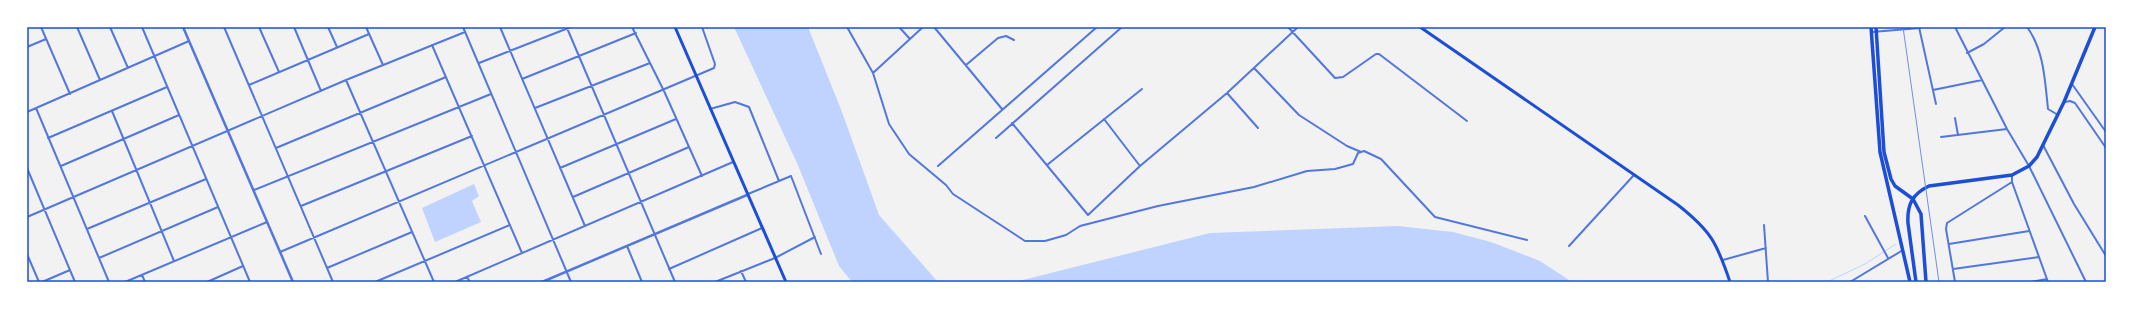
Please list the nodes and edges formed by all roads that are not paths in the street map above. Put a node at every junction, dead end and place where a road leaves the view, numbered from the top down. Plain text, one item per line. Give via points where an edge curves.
1 (41, 27) edge
2 (77, 27) edge
3 (110, 27) edge
4 (142, 27) edge
5 (183, 27) edge
6 (224, 27) edge
7 (259, 27) edge
8 (294, 27) edge
9 (328, 27) edge
10 (366, 27) edge
11 (463, 27) edge
12 (500, 27) edge
13 (571, 27) edge
14 (632, 27) edge
15 (676, 27) edge
16 (702, 27) edge
17 (847, 27) edge
18 (899, 27) edge
19 (923, 27) edge
20 (934, 27) edge
21 (1097, 27) edge
22 (1122, 27) edge
23 (1288, 27) edge
24 (1298, 27) edge
25 (1420, 27) edge
26 (1955, 27) edge
27 (2005, 27) edge
28 (2027, 27) edge
29 (2095, 27) edge
30 (568, 28) junction
31 (1920, 28) edge
32 (1872, 29) edge
33 (1876, 29) edge
34 (465, 32) junction
35 (1292, 32) junction
36 (636, 33) junction
37 (369, 34) junction
38 (46, 39) junction
39 (910, 39) junction
40 (1014, 40) dead end
41 (189, 41) junction
42 (432, 45) junction
43 (27, 47) edge
44 (337, 48) junction
45 (510, 50) junction
46 (1967, 53) junction
47 (154, 56) junction
48 (579, 56) junction
49 (308, 60) junction
50 (478, 63) junction
51 (650, 63) junction
52 (383, 65) junction
53 (966, 65) junction
54 (128, 68) junction
55 (1254, 68) junction
56 (279, 72) junction
57 (873, 73) junction
58 (446, 77) junction
59 (697, 77) junction
60 (522, 79) junction
61 (100, 80) junction
62 (346, 80) junction
63 (1982, 80) junction
64 (2072, 84) junction
65 (249, 85) junction
66 (592, 86) junction
67 (167, 87) junction
68 (1142, 89) dead end
69 (1933, 90) junction
70 (321, 91) junction
71 (664, 91) junction
72 (1227, 93) junction
73 (70, 94) junction
74 (491, 94) junction
75 (2064, 102) junction
76 (1936, 104) dead end
77 (459, 107) junction
78 (36, 108) junction
79 (535, 108) junction
80 (710, 109) junction
81 (1002, 109) junction
82 (112, 111) junction
83 (27, 112) edge
84 (360, 113) junction
85 (179, 115) junction
86 (2058, 115) junction
87 (262, 116) junction
88 (604, 116) junction
89 (1955, 118) dead end
90 (676, 119) junction
91 (1104, 119) junction
92 (1467, 122) dead end
93 (1012, 123) junction
94 (1258, 128) dead end
95 (2007, 129) junction
96 (228, 131) junction
97 (2106, 132) edge
98 (1958, 135) junction
99 (472, 136) junction
100 (1941, 137) dead end
101 (48, 138) junction
102 (996, 138) dead end
103 (124, 139) junction
104 (548, 139) junction
105 (372, 142) junction
106 (616, 144) junction
107 (2043, 145) junction
108 (192, 146) junction
109 (689, 147) junction
110 (276, 148) junction
111 (2106, 148) edge
112 (1361, 152) junction
113 (1882, 152) junction
114 (516, 153) junction
115 (733, 162) junction
116 (1047, 165) junction
117 (60, 166) junction
118 (485, 166) junction
119 (938, 166) dead end
120 (1140, 166) junction
121 (2029, 166) junction
122 (27, 168) edge
123 (560, 168) junction
124 (136, 170) junction
125 (385, 171) junction
126 (628, 173) junction
127 (1634, 175) junction
128 (2012, 175) junction
129 (288, 176) junction
130 (702, 176) junction
131 (206, 179) junction
132 (779, 181) junction
133 (2012, 182) junction
134 (254, 190) junction
135 (747, 195) junction
136 (74, 197) junction
137 (573, 197) junction
138 (399, 202) junction
139 (641, 202) junction
140 (150, 203) junction
141 (300, 206) junction
142 (218, 207) junction
143 (45, 210) junction
144 (1865, 216) dead end
145 (27, 217) edge
146 (267, 222) junction
147 (510, 225) junction
148 (585, 226) junction
149 (1764, 226) dead end
150 (762, 228) junction
151 (87, 229) junction
152 (161, 231) junction
153 (2029, 231) junction
154 (412, 232) junction
155 (654, 234) junction
156 (231, 237) junction
157 (815, 237) junction
158 (314, 238) junction
159 (553, 239) junction
160 (1527, 240) dead end
161 (1949, 244) junction
162 (627, 246) junction
163 (1570, 246) dead end
164 (1766, 248) junction
165 (1904, 249) junction
166 (280, 252) junction
167 (522, 253) junction
168 (27, 254) edge
169 (821, 254) dead end
170 (2106, 256) edge
171 (2039, 257) junction
172 (99, 258) junction
173 (774, 258) junction
174 (1888, 258) junction
175 (1723, 260) junction
176 (174, 261) junction
177 (424, 261) junction
178 (243, 266) junction
179 (326, 268) junction
180 (669, 269) junction
181 (1953, 269) junction
182 (70, 270) junction
183 (567, 271) junction
184 (741, 271) junction
185 (142, 275) junction
186 (467, 277) junction
187 (214, 281) edge
188 (642, 281) edge
189 (2048, 281) edge
190 (38, 282) edge
191 (42, 282) edge
192 (75, 282) edge
193 (109, 282) edge
194 (125, 282) edge
195 (145, 282) edge
196 (207, 282) edge
197 (250, 282) edge
198 (293, 282) edge
199 (333, 282) edge
200 (375, 282) edge
201 (434, 282) edge
202 (455, 282) edge
203 (470, 282) edge
204 (542, 282) edge
205 (572, 282) edge
206 (637, 282) edge
207 (675, 282) edge
208 (715, 282) edge
209 (746, 282) edge
210 (786, 282) edge
211 (1730, 282) edge
212 (1768, 282) edge
213 (1850, 282) edge
214 (1910, 282) edge
215 (1916, 282) edge
216 (1926, 282) edge
217 (1955, 282) edge
218 (2031, 282) edge
219 (2086, 282) edge

1 - 38 street
2 - 61 street
3 - 54 street
4 - 47 street
5 - 41 street
6 - 65 street
7 - 56 street
8 - 49 street
9 - 44 street
10 - 37 street
11 - 34 street
12 - 45 street
13 - 30 street
14 - 36 street
15 - 59 main road
16 - 59 street via 715,66
17 - 57 street
18 - 39 street
19 - 39 street
20 - 53 street
21 - 81 street
22 - 93 street
23 - 35 street
24 - 35 street
25 - 127 main road
26 - 46 street
27 - 46 street via 1984,44
28 - 86 street via 2034,37 2043,67 2048,109
29 - 64 main road
30 - 45 street
30 - 48 street
31 - 33 street
31 - 69 street
32 - 33 street
32 - 113 main road
33 - 113 main road
34 - 42 street
34 - 50 street
35 - 55 street
35 - 92 street via 1335,78 1343,77 1379,54
36 - 48 street
36 - 51 street
37 - 44 street
37 - 52 street
38 - 43 street
38 - 73 street
39 - 57 street
40 - 53 street via 1006,36 998,38
41 - 47 street
41 - 96 street
42 - 52 street
42 - 58 street
44 - 49 street
45 - 50 street
45 - 60 street
46 - 63 street
47 - 54 street
47 - 67 street
48 - 60 street
48 - 66 street
49 - 56 street
49 - 70 street
50 - 74 street
51 - 66 street
51 - 71 street
52 - 62 street
53 - 81 street
54 - 61 street
55 - 72 street
55 - 112 street via 1298,115
56 - 65 street
57 - 112 street via 889,124 909,154 953,194 1025,241 1045,241 1066,235 1080,226 1158,206 1254,187 1307,171 1335,169 1353,164
58 - 77 street
58 - 84 street
59 - 71 street
59 - 80 main road
60 - 79 street
61 - 73 street
62 - 70 street
62 - 84 street
63 - 69 street
63 - 95 street
64 - 75 main road
64 - 97 street
65 - 87 street
66 - 79 street
66 - 88 street
67 - 82 street
67 - 85 street
68 - 91 street
69 - 76 street
70 - 87 street
71 - 88 street
71 - 90 street
72 - 94 street
72 - 120 street
73 - 78 street
74 - 77 street
74 - 114 street
75 - 86 main road
75 - 111 street via 2076,103
77 - 99 street
77 - 105 street
78 - 83 street
78 - 101 street
79 - 104 street
80 - 115 main road
80 - 132 street via 735,102 749,107
81 - 119 street
82 - 101 street
82 - 103 street
84 - 105 street
84 - 110 street
85 - 103 street
85 - 108 street
86 - 107 main road
87 - 96 street
87 - 110 street
88 - 104 street
88 - 106 street
89 - 98 street
90 - 106 street
90 - 109 street
91 - 116 street
91 - 120 street
93 - 102 street
93 - 116 street
95 - 98 street
95 - 121 street
96 - 108 street
96 - 134 street
98 - 100 street
99 - 118 street
99 - 125 street
101 - 117 street
103 - 117 street
103 - 124 street
104 - 114 street
104 - 123 street
105 - 125 street
105 - 129 street
106 - 123 street
106 - 126 street
107 - 121 main road
107 - 170 street via 2074,204
108 - 124 street
108 - 131 street
109 - 126 street
109 - 130 street
110 - 129 street
112 - 160 street via 1381,159 1435,218
113 - 165 main road
113 - 216 main road via 1891,180 1913,199 1921,214
114 - 118 street
114 - 159 street
115 - 130 street
115 - 135 main road
116 - 120 street via 1088,214
117 - 136 street
118 - 138 street
118 - 147 street
121 - 128 main road
121 - 219 street
122 - 143 street
123 - 137 street
124 - 136 street
124 - 140 street
125 - 138 street
125 - 141 street
126 - 137 street
126 - 139 street
127 - 163 street
127 - 175 main road via 1678,205 1703,226
128 - 133 street
128 - 215 main road via 1929,186 1911,200 1907,214 1908,231
129 - 134 street
129 - 141 street
130 - 139 street
131 - 140 street
131 - 142 street
132 - 135 street
132 - 157 street via 791,176
133 - 153 street
133 - 161 street via 1949,221 1946,226
134 - 146 street
135 - 150 main road
135 - 155 street
136 - 143 street
136 - 151 street
137 - 148 street
138 - 154 street
138 - 158 street
139 - 148 street
139 - 155 street
140 - 151 street
140 - 152 street
141 - 158 street
142 - 152 street
142 - 156 street
143 - 145 street
143 - 182 street
144 - 174 street
146 - 156 street
146 - 166 street
147 - 167 street
147 - 177 street
148 - 159 street
149 - 164 street
150 - 173 main road
150 - 180 street
151 - 172 street
152 - 172 street
152 - 176 street
153 - 161 street
153 - 171 street
154 - 177 street
154 - 179 street
155 - 162 street
155 - 180 street
156 - 176 street
156 - 178 street
157 - 169 street
157 - 173 street
158 - 166 street
158 - 179 street
159 - 167 street
159 - 183 street
161 - 181 street
162 - 183 street
162 - 188 street
164 - 175 street
164 - 212 street
165 - 174 street
165 - 214 main road
166 - 198 street
167 - 186 street
168 - 190 street
171 - 181 street
171 - 189 street
172 - 193 street
173 - 184 street
173 - 210 main road
174 - 213 street
175 - 211 main road
176 - 185 street
177 - 200 street
177 - 201 street
178 - 187 street
178 - 197 street
179 - 199 street
180 - 207 street
181 - 217 street
182 - 191 street
182 - 192 street
183 - 204 street
183 - 205 street
184 - 208 street
184 - 209 street
185 - 194 street
185 - 195 street
186 - 202 street
186 - 203 street
187 - 196 street
188 - 206 street
189 - 218 street

